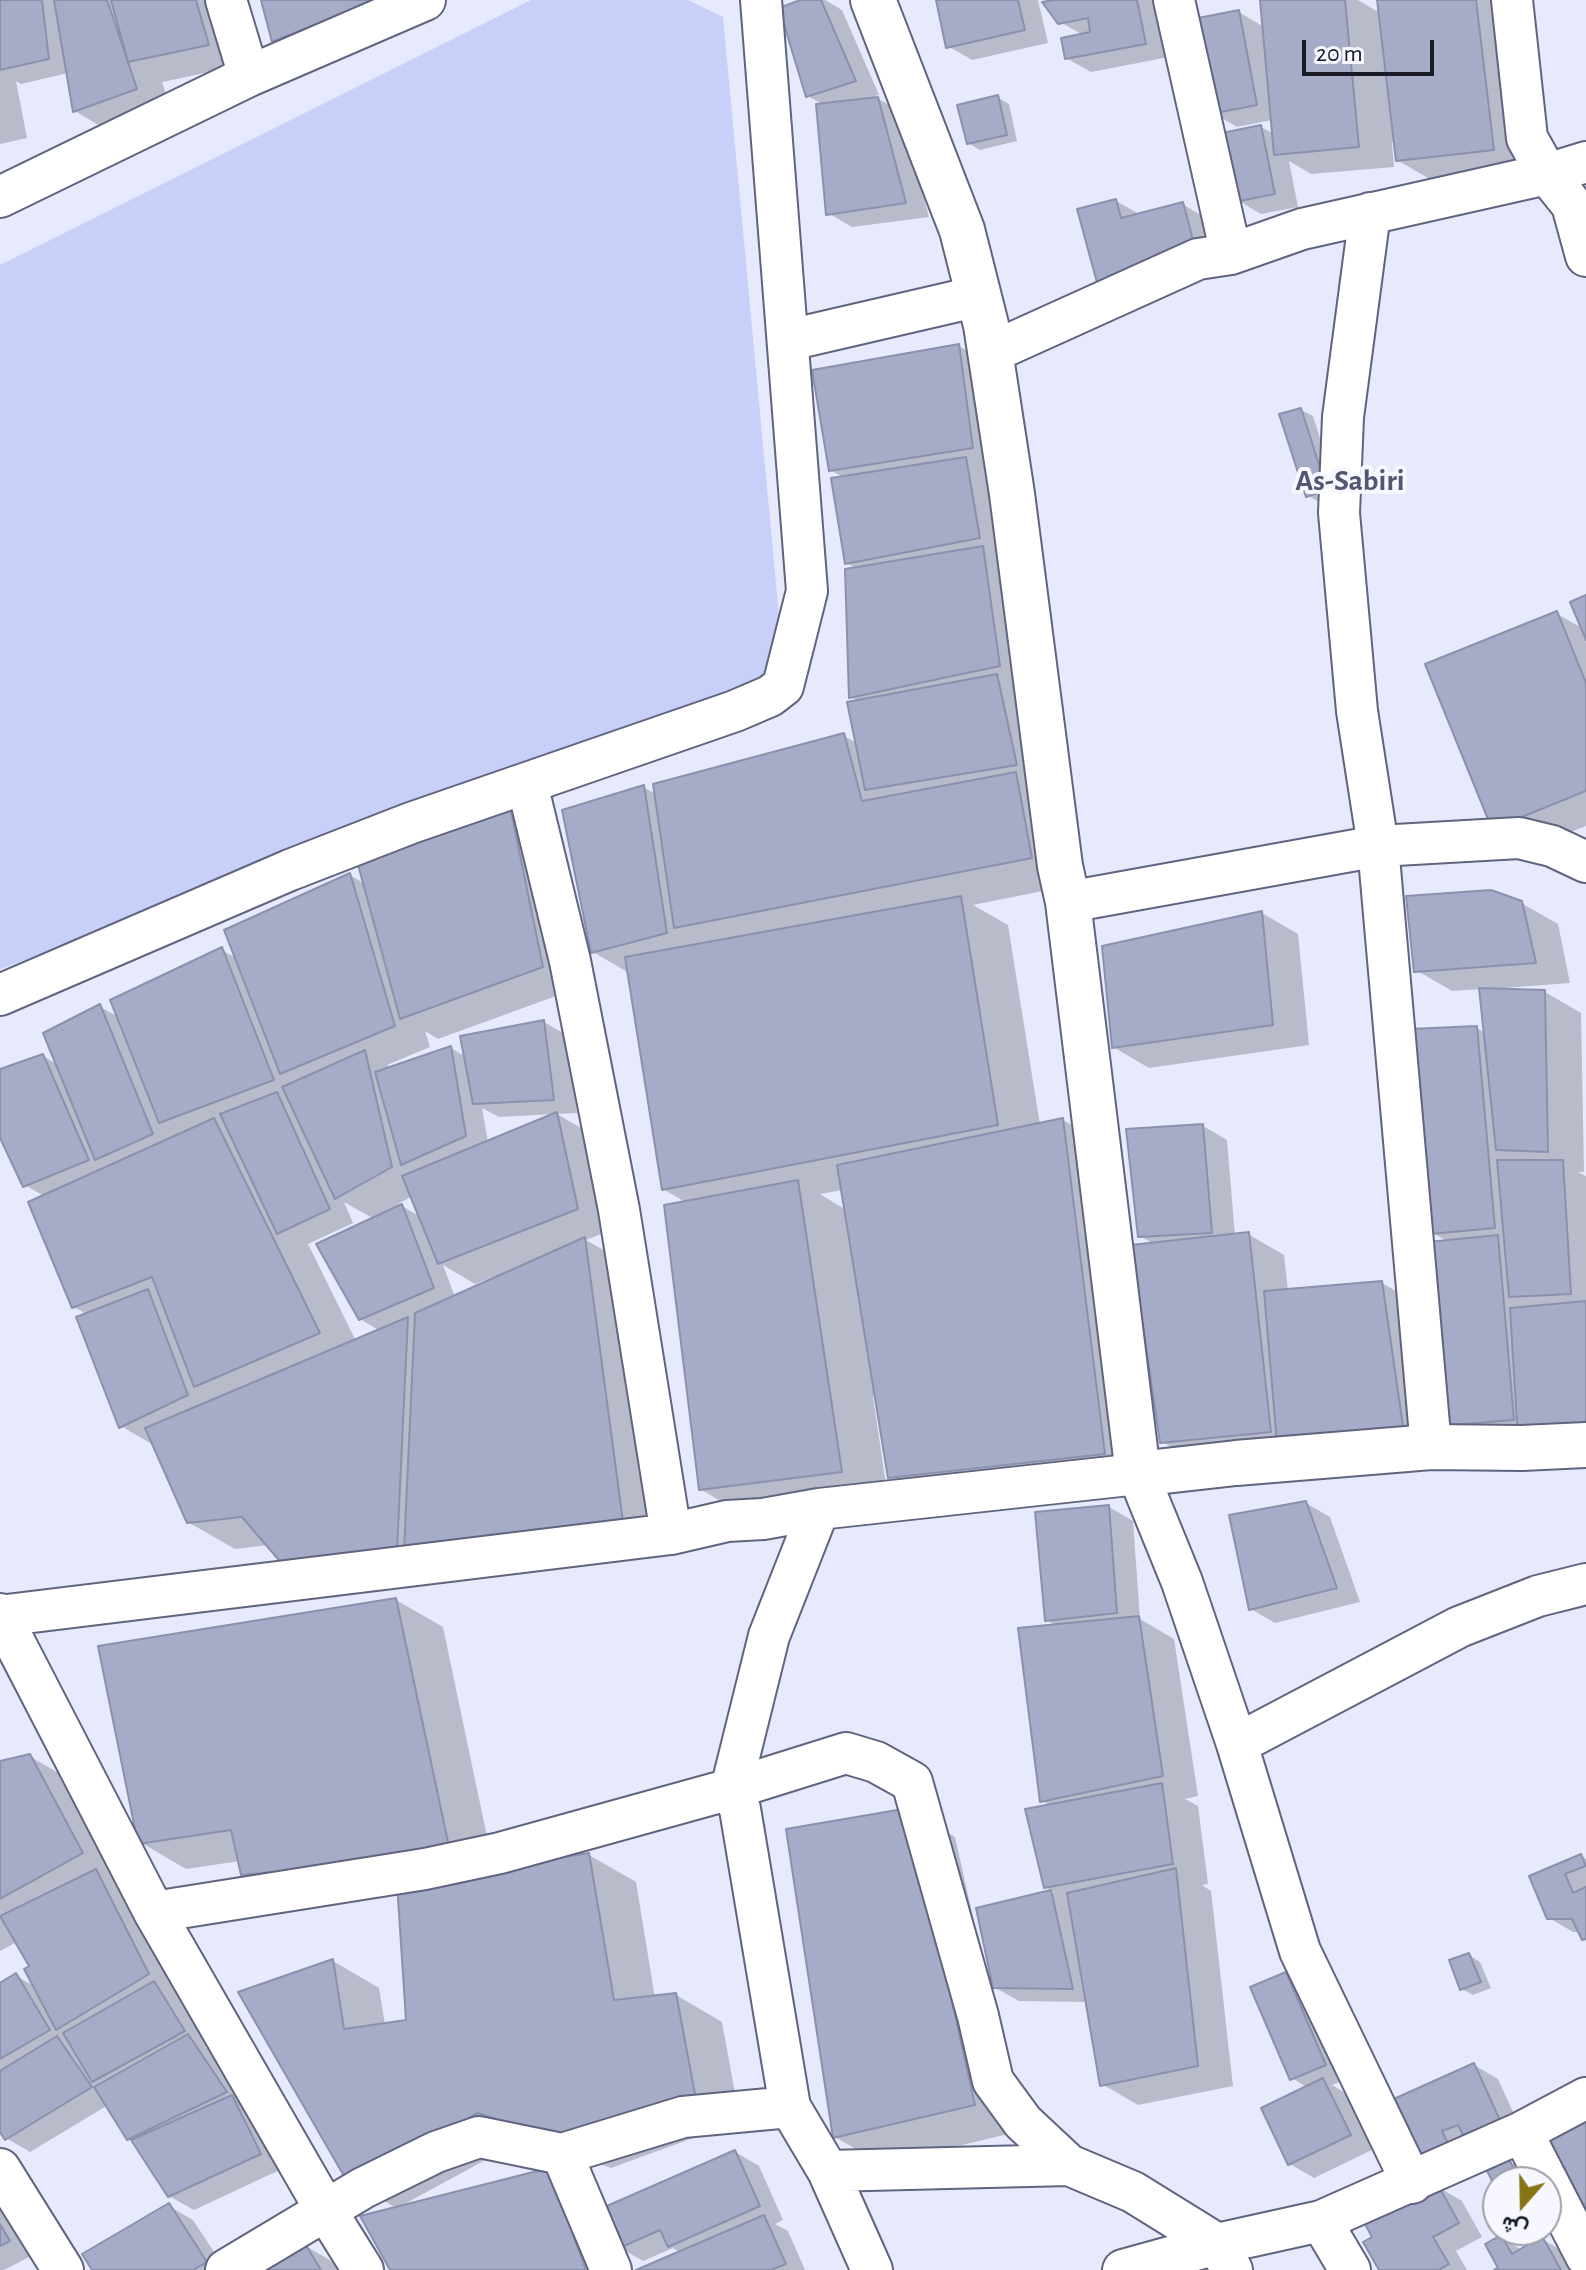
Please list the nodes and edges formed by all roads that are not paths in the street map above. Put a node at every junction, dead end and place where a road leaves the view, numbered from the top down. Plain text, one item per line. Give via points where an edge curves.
1 (226, 0) edge
2 (425, 0) edge
3 (761, 0) edge
4 (873, 0) edge
5 (1174, 0) edge
6 (1512, 0) edge
7 (249, 76) junction
8 (1586, 162) edge
9 (1547, 174) junction
10 (0, 197) edge
11 (1370, 213) junction
12 (1231, 254) junction
13 (1586, 256) edge
14 (979, 296) junction
15 (789, 340) junction
16 (990, 353) junction
17 (527, 784) junction
18 (1378, 846) junction
19 (1586, 862) edge
20 (1068, 902) junction
21 (0, 995) edge
22 (1586, 1445) edge
23 (1431, 1447) junction
24 (1138, 1474) junction
25 (819, 1509) junction
26 (671, 1534) junction
27 (1586, 1584) edge
28 (0, 1615) edge
29 (1237, 1744) junction
30 (731, 1789) junction
31 (154, 1912) junction
32 (1586, 2098) edge
33 (790, 2107) junction
34 (1522, 2132) junction
35 (562, 2154) junction
36 (1069, 2165) junction
37 (0, 2169) edge
38 (828, 2171) junction
39 (1412, 2183) junction
40 (325, 2209) junction
41 (1321, 2221) junction
42 (1586, 2256) edge
43 (1225, 2257) edge
44 (63, 2270) edge
45 (226, 2270) edge
46 (363, 2270) edge
47 (611, 2270) edge
48 (872, 2270) edge
49 (1123, 2270) edge
50 (1350, 2270) edge

1 - 7 street
2 - 7 street
3 - 15 street
4 - 14 street via 962,230
5 - 12 street
6 - 9 street via 1527,138
7 - 10 street
8 - 9 street
9 - 11 street
9 - 13 street via 1572,205
11 - 12 street
11 - 18 street via 1343,417 1339,513 1357,711
12 - 16 street via 1198,259
14 - 15 street
14 - 16 street
15 - 17 street via 807,591 783,686 735,711
16 - 20 street
17 - 21 street via 255,883
17 - 26 street via 570,961 619,1210
18 - 19 street via 1519,838
18 - 20 street
18 - 23 street
20 - 24 street
22 - 23 street
23 - 24 street
24 - 25 street
24 - 29 street via 1182,1582
25 - 26 street
25 - 30 street via 769,1636
26 - 28 street
27 - 29 street via 1538,1596 1459,1627
28 - 31 street
29 - 39 street via 1300,1951
30 - 31 street via 500,1853
30 - 33 street via 740,1809
30 - 36 street via 846,1753 912,1782 993,2081 1023,2122
31 - 40 street
32 - 34 street
33 - 35 street via 683,2117
33 - 38 street
34 - 39 street
34 - 42 street
35 - 40 street via 479,2137 436,2152
35 - 47 street
36 - 38 street
36 - 43 street via 1133,2192
37 - 44 street
38 - 48 street
39 - 41 street
40 - 45 street
40 - 46 street
41 - 43 street
41 - 50 street
43 - 49 street

